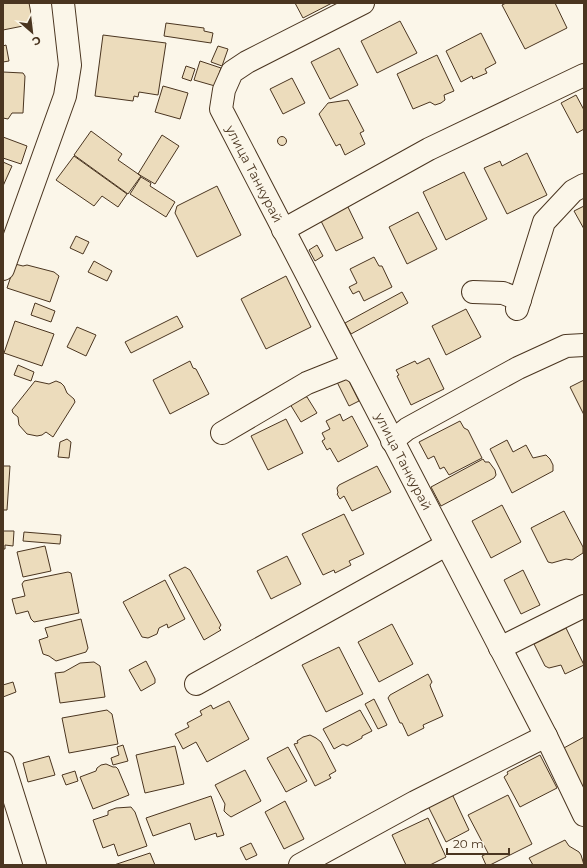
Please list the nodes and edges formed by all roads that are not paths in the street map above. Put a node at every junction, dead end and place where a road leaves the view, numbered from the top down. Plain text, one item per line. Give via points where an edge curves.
1 (62, 3) edge
2 (363, 3) edge
3 (583, 78) edge
4 (584, 185) edge
5 (283, 230) junction
6 (3, 269) edge
7 (473, 292) dead end
8 (584, 345) edge
9 (357, 373) junction
10 (222, 433) dead end
11 (392, 441) junction
12 (446, 545) junction
13 (584, 606) edge
14 (500, 648) junction
15 (196, 684) dead end
16 (546, 736) junction
17 (3, 763) edge
18 (584, 815) edge
19 (35, 865) edge
20 (300, 865) edge

1 - 6 street via 70,65 65,96
2 - 5 street, улица Танкурай via 247,62 232,72 224,90 221,109
3 - 5 street via 429,149
4 - 7 street via 573,191 544,222 518,304 503,293
5 - 9 street, улица Танкурай
8 - 11 street via 566,346 518,368
9 - 10 street via 347,367 307,383
9 - 11 street, улица Танкурай
11 - 12 street, улица Танкурай
12 - 14 street, улица Танкурай
12 - 15 street
13 - 14 street
14 - 16 street, улица Танкурай
16 - 18 street, улица Танкурай
16 - 20 street via 415,802
17 - 19 street

